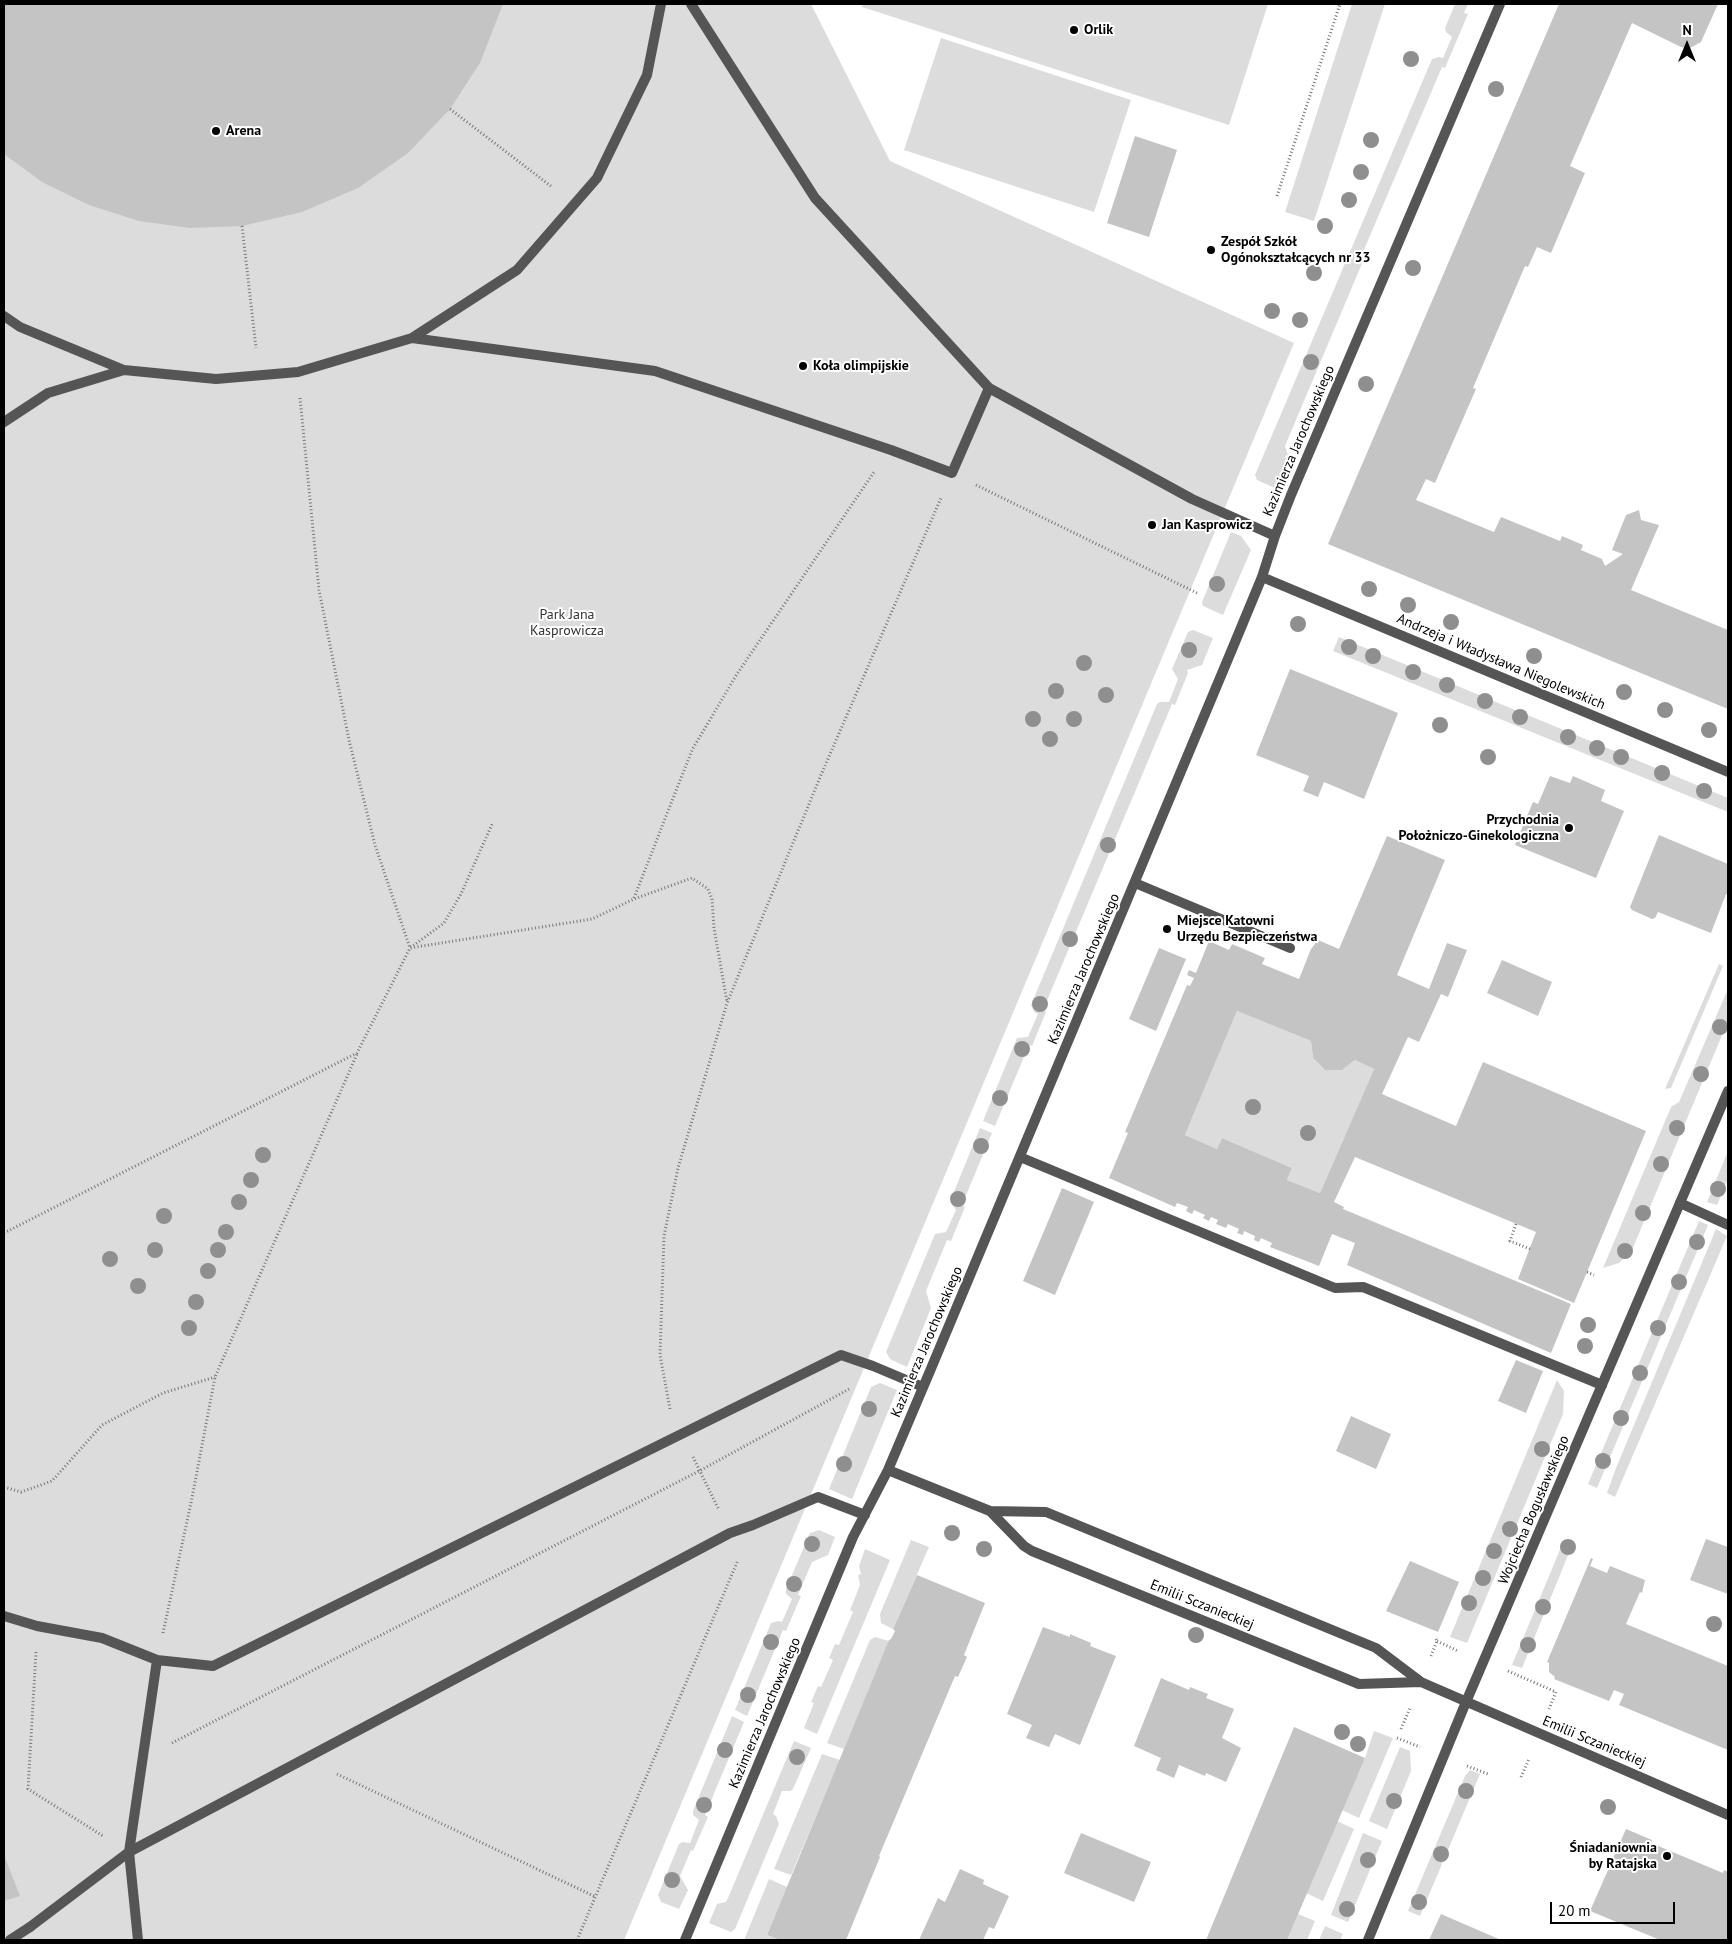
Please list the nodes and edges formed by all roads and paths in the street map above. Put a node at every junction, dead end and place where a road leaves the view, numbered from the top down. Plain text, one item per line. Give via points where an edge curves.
1 (661, 4) edge
2 (691, 4) edge
3 (1340, 4) edge
4 (1500, 4) edge
5 (450, 108) dead end
6 (1278, 196) dead end
7 (574, 204) junction
8 (242, 226) dead end
9 (4, 316) edge
10 (412, 338) junction
11 (124, 370) junction
12 (298, 372) junction
13 (259, 376) junction
14 (990, 388) junction
15 (4, 422) edge
16 (891, 450) junction
17 (952, 473) junction
18 (1274, 536) junction
19 (1262, 577) junction
20 (1197, 593) dead end
21 (1728, 772) edge
22 (493, 822) dead end
23 (1135, 883) junction
24 (634, 898) junction
25 (410, 948) junction
26 (1290, 948) dead end
27 (727, 1003) junction
28 (357, 1053) junction
29 (1728, 1091) edge
30 (1020, 1158) junction
31 (1680, 1203) junction
32 (1516, 1224) dead end
33 (1728, 1225) edge
34 (4, 1233) edge
35 (1530, 1249) dead end
36 (1587, 1272) dead end
37 (1594, 1275) dead end
38 (215, 1377) junction
39 (858, 1384) dead end
40 (1602, 1385) junction
41 (923, 1387) junction
42 (681, 1436) junction
43 (701, 1470) junction
44 (888, 1470) junction
45 (4, 1487) edge
46 (990, 1511) junction
47 (864, 1515) junction
48 (753, 1525) junction
49 (730, 1533) junction
50 (4, 1616) edge
51 (37, 1626) junction
52 (164, 1627) dead end
53 (157, 1660) junction
54 (1421, 1682) junction
55 (1466, 1702) junction
56 (305, 1758) junction
57 (142, 1759) junction
58 (1728, 1815) edge
59 (129, 1852) junction
60 (596, 1897) junction
61 (10, 1940) edge
62 (138, 1940) edge
63 (577, 1940) edge
64 (685, 1940) edge
65 (1368, 1940) edge

1 - 7 street via 647,75 597,178
2 - 14 street via 815,198
3 - 6 path
4 - 18 street, Kazimierza Jarochowskiego
5 - 7 path
7 - 10 street via 517,270
8 - 13 path
9 - 11 street via 20,327
10 - 12 street
10 - 16 street via 655,371
11 - 13 street via 216,379
11 - 15 street via 48,393
12 - 13 street
12 - 25 path via 319,590 374,845
14 - 17 street
14 - 18 street via 1192,499
16 - 17 street
16 - 24 path via 864,483 737,674 692,750
17 - 20 path
17 - 27 path via 821,775
18 - 19 street, Kazimierza Jarochowskiego
19 - 21 street, Andrzeja i Władysława Niegolewskich
19 - 23 street, Kazimierza Jarochowskiego
22 - 25 path via 461,894 444,923
23 - 26 street
23 - 30 street, Kazimierza Jarochowskiego
24 - 25 path via 592,919
24 - 27 path via 692,878 708,889
25 - 28 path
27 - 42 path via 678,1168 664,1236 660,1356 673,1423
28 - 34 path
28 - 38 path
29 - 31 street, Wojciecha Bogusławskiego
30 - 40 street via 1335,1288 1364,1287
30 - 41 street, Kazimierza Jarochowskiego
31 - 33 street
31 - 40 street, Wojciecha Bogusławskiego
32 - 35 path via 1510,1240
36 - 37 path
38 - 45 path via 163,1393 102,1425 52,1481 21,1492
38 - 52 path
39 - 43 path
40 - 55 street, Wojciecha Bogusławskiego
41 - 42 street via 841,1356
41 - 44 street, Kazimierza Jarochowskiego
42 - 43 path
42 - 53 street via 213,1666
43 - 49 path
43 - 57 path
44 - 46 street, Emilii Sczanieckiej
44 - 47 street, Kazimierza Jarochowskiego
46 - 54 street, Emilii Sczanieckiej via 1046,1512 1376,1648
46 - 54 street, Emilii Sczanieckiej via 1032,1551 1359,1684
47 - 48 street via 818,1497
47 - 64 street, Kazimierza Jarochowskiego
48 - 49 street
48 - 60 path
49 - 56 street
50 - 51 street
51 - 53 street via 102,1638
51 - 59 path via 28,1789
53 - 57 street
54 - 55 street, Emilii Sczanieckiej
55 - 58 street, Emilii Sczanieckiej
55 - 65 street, Wojciecha Bogusławskiego
56 - 59 street
56 - 60 path
57 - 59 street
59 - 61 street
59 - 62 street
60 - 63 path

